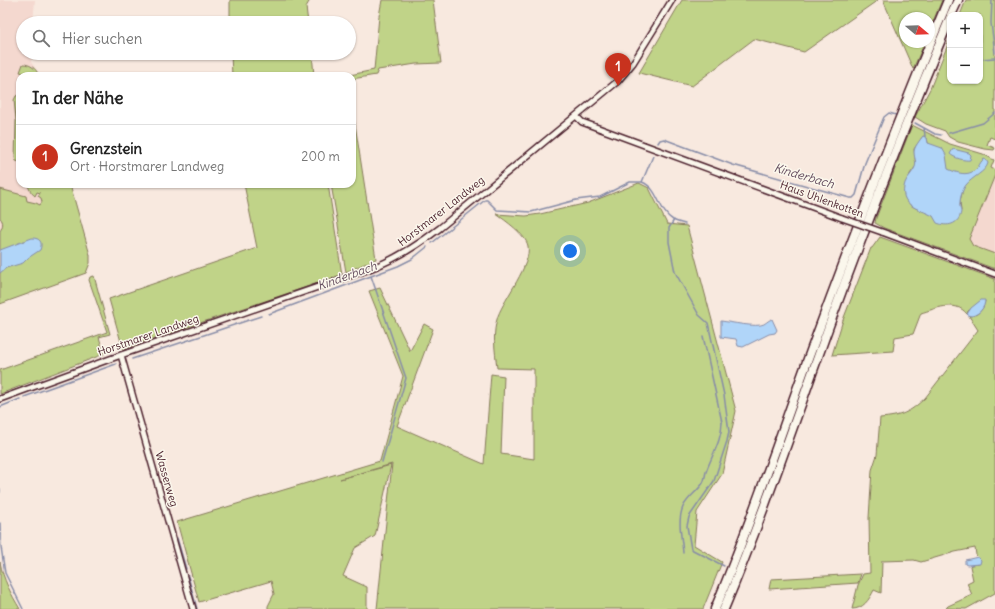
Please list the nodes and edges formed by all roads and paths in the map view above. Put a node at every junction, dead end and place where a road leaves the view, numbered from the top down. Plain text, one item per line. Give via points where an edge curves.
1 (672, 0) edge
2 (948, 0) edge
3 (958, 0) edge
4 (952, 12) edge
5 (947, 25) edge
6 (576, 116) junction
7 (995, 274) edge
8 (121, 355) junction
9 (0, 399) edge
10 (193, 609) edge
11 (715, 609) edge
12 (724, 609) edge

1 - 6 street, Horstmarer Landweg via 625,74
2 - 11 highway via 861,215
3 - 4 highway
5 - 12 highway via 872,212
6 - 7 street, Haus Uhlenkotten, bridge via 582,122
6 - 8 street, Horstmarer Landweg via 440,228 398,257
8 - 9 street, Horstmarer Landweg
8 - 10 street, Wasserweg

